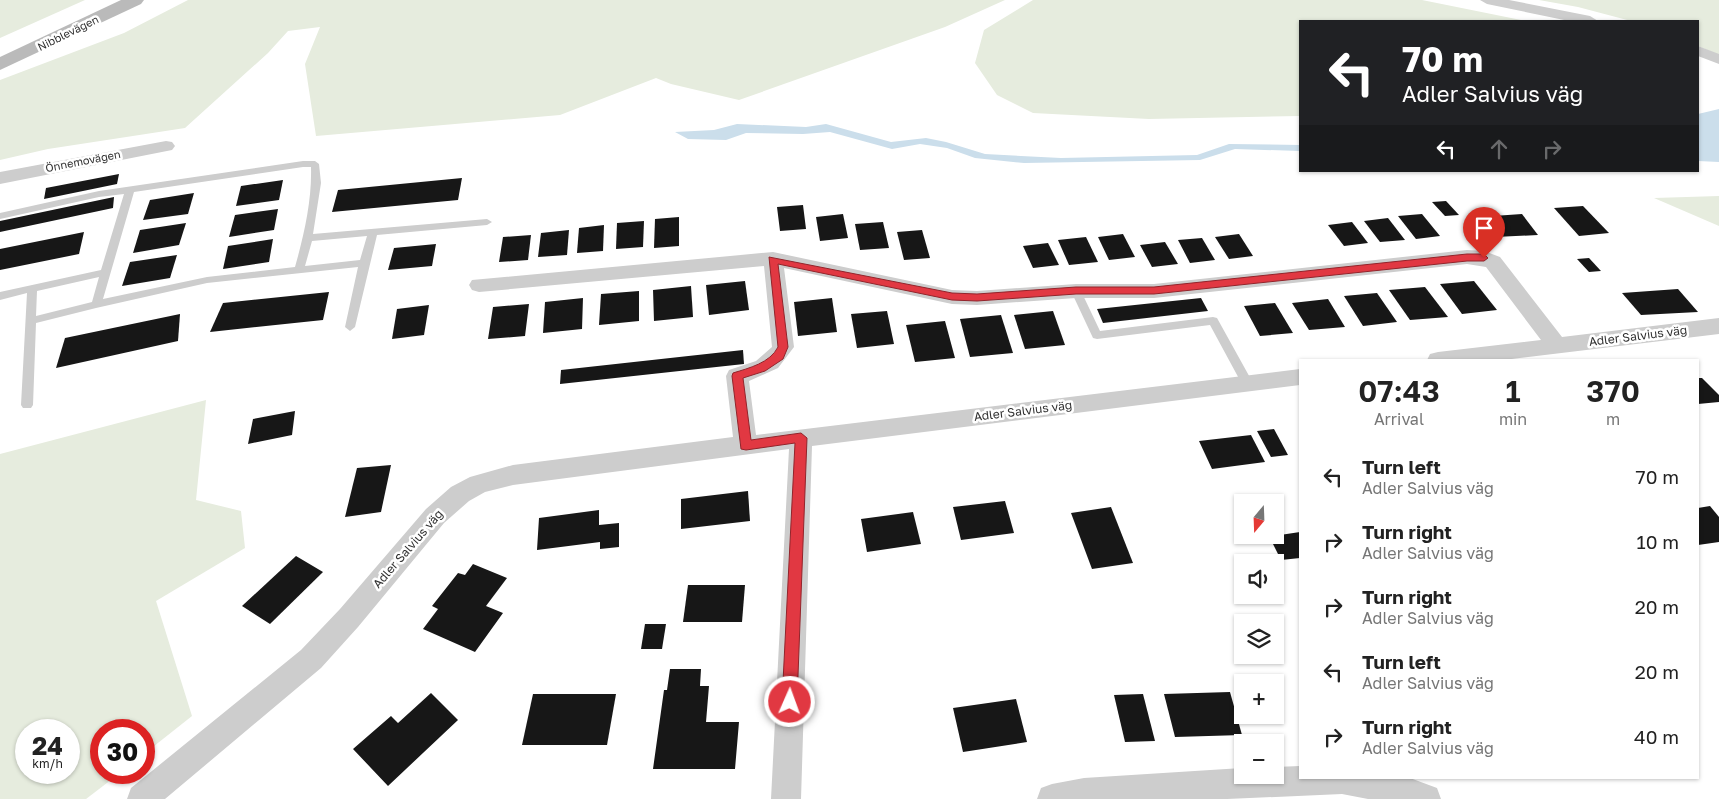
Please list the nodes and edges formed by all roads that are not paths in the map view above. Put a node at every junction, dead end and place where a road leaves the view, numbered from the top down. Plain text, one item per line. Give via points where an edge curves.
1 (135, 0) edge
2 (1487, 0) edge
3 (1585, 20) edge
4 (1699, 51) edge
5 (1719, 59) edge
6 (0, 64) edge
7 (166, 146) dead end
8 (0, 178) edge
9 (130, 190) junction
10 (0, 216) edge
11 (487, 222) dead end
12 (373, 232) junction
13 (308, 238) junction
14 (773, 260) junction
15 (364, 264) junction
16 (299, 269) junction
17 (105, 272) junction
18 (479, 285) dead end
19 (32, 289) junction
20 (1076, 291) junction
21 (0, 296) edge
22 (96, 304) junction
23 (30, 321) junction
24 (1719, 326) edge
25 (350, 327) dead end
26 (1557, 346) junction
27 (1446, 359) edge
28 (1299, 377) edge
29 (1247, 383) junction
30 (27, 405) dead end
31 (801, 438) junction
32 (746, 445) junction
33 (142, 799) edge
34 (786, 799) edge
35 (1052, 799) edge
36 (1426, 799) edge

1 - 6 street, Nibblevägen
2 - 3 street
4 - 5 street
7 - 8 street, Önnemovägen
9 - 10 lane
9 - 13 lane via 315,164 316,183
9 - 17 lane
11 - 12 lane
12 - 13 lane
12 - 15 lane
13 - 16 lane
14 - 18 street
14 - 20 street via 952,297
14 - 32 street via 783,347 779,357 761,368 737,376
15 - 16 lane
15 - 25 lane
16 - 22 lane via 206,280
17 - 19 lane
17 - 22 lane
19 - 21 lane
19 - 23 lane
20 - 26 street via 1154,291 1467,257 1484,258 1493,262
20 - 29 lane via 1096,335 1214,321
22 - 23 lane
23 - 30 lane
24 - 26 street, Adler Salvius väg
26 - 27 street, Adler Salvius väg
28 - 29 street, Adler Salvius väg
29 - 31 street, Adler Salvius väg
31 - 32 street, Adler Salvius väg
31 - 34 street
32 - 33 street, Adler Salvius väg via 513,475 479,484 460,494 434,516 311,659
35 - 36 street via 1157,787 1342,779 1409,792

